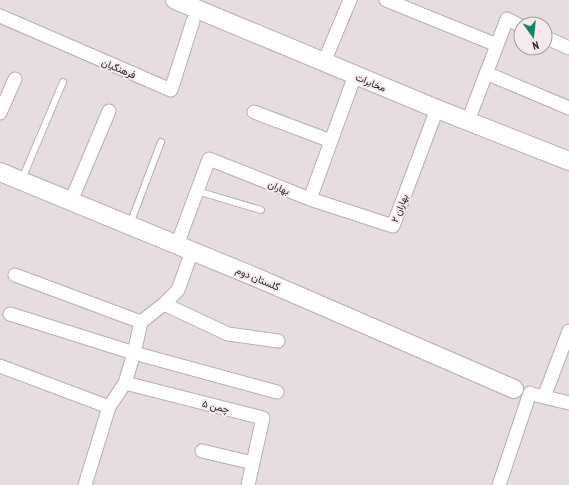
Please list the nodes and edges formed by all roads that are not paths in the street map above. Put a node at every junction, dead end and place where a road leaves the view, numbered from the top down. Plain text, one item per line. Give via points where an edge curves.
1 (350, 0) edge
2 (386, 0) edge
3 (181, 1) edge
4 (0, 16) edge
5 (193, 21) dead end
6 (513, 22) edge
7 (553, 41) edge
8 (497, 45) junction
9 (569, 48) edge
10 (324, 62) junction
11 (486, 73) junction
12 (355, 75) junction
13 (15, 79) dead end
14 (63, 82) dead end
15 (569, 108) edge
16 (437, 109) junction
17 (109, 111) dead end
18 (0, 112) edge
19 (254, 112) dead end
20 (468, 121) junction
21 (331, 141) junction
22 (161, 142) dead end
23 (569, 161) edge
24 (0, 172) edge
25 (21, 181) junction
26 (197, 191) junction
27 (310, 199) junction
28 (71, 201) junction
29 (261, 210) dead end
30 (130, 225) junction
31 (184, 248) junction
32 (15, 275) dead end
33 (164, 304) junction
34 (10, 314) dead end
35 (141, 322) junction
36 (569, 331) edge
37 (278, 341) dead end
38 (134, 354) junction
39 (0, 366) edge
40 (125, 383) junction
41 (522, 391) junction
42 (277, 392) dead end
43 (544, 397) junction
44 (569, 403) edge
45 (109, 407) junction
46 (202, 451) dead end
47 (253, 463) junction
48 (85, 485) edge
49 (248, 485) edge
50 (499, 485) edge

1 - 10 street
2 - 8 street
3 - 10 street, مخابرات
4 - 5 street, فرهنگیان via 171,90
6 - 8 street via 506,19
7 - 9 street
8 - 11 street
10 - 12 street, مخابرات
11 - 15 street
11 - 20 street
12 - 16 street, مخابرات
12 - 21 street
13 - 18 street
14 - 25 lane
16 - 20 street, مخابرات
16 - 27 street, بهاران ۲ via 393,226
17 - 28 street
19 - 21 street
20 - 23 street, مخابرات
21 - 27 street
22 - 30 lane
24 - 25 street, گلستان دوم
25 - 28 street, گلستان دوم
26 - 27 street, بهاران via 209,159
26 - 29 lane
26 - 31 street, بهاران
28 - 30 street, گلستان دوم
30 - 31 street, گلستان دوم
31 - 33 street, بهاران via 178,290
31 - 41 street, گلستان دوم
32 - 35 street
33 - 35 street, بهاران
33 - 37 street via 228,334
34 - 38 street
35 - 38 street
36 - 43 street
38 - 40 street
38 - 42 street
39 - 45 street
40 - 45 street
40 - 47 street, چمن ۵ via 263,418
41 - 43 street
41 - 50 street
43 - 44 street
45 - 48 street
46 - 47 street
47 - 49 street, چمن ۵

